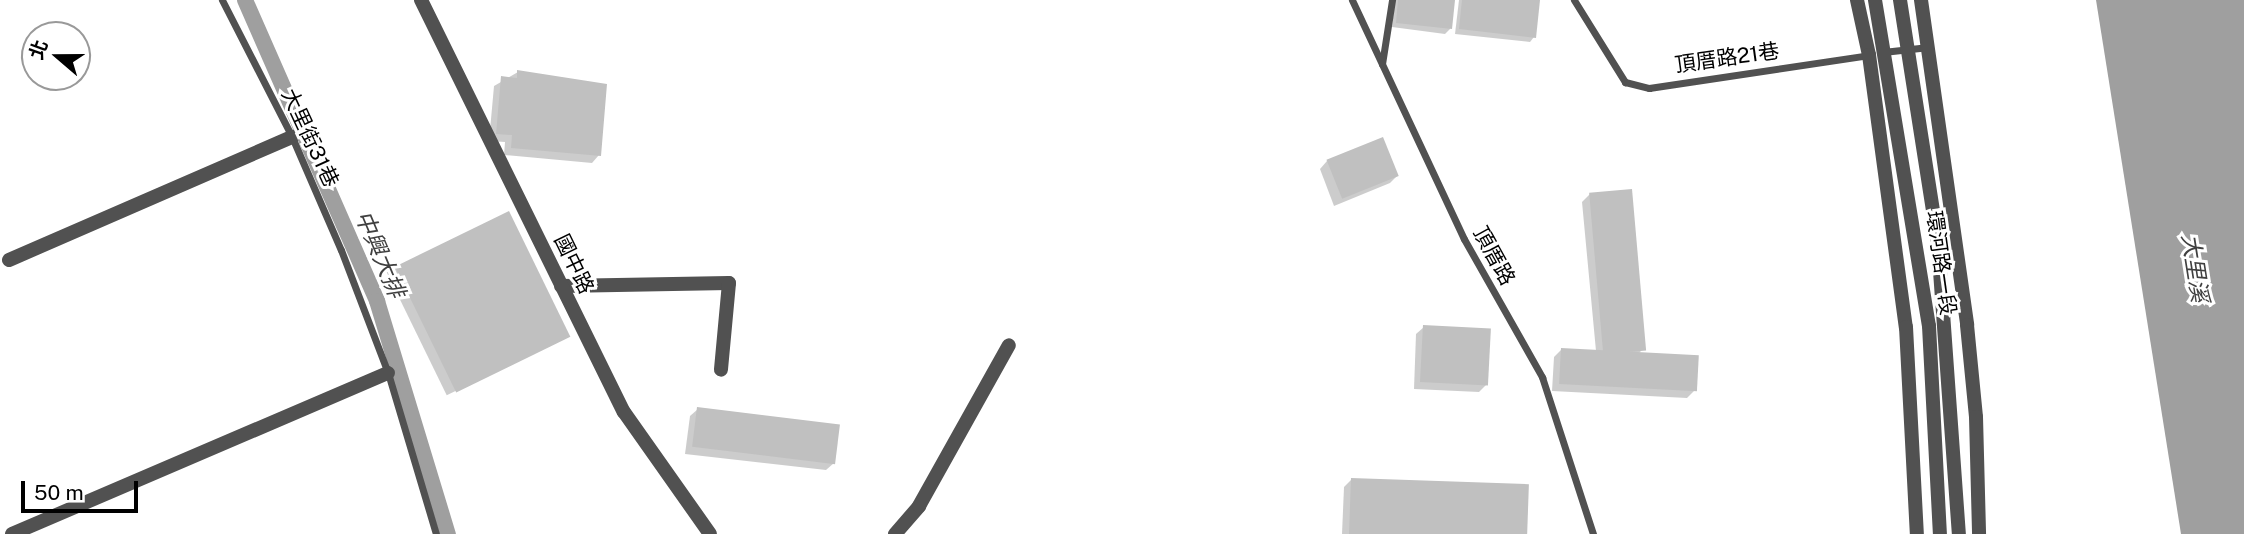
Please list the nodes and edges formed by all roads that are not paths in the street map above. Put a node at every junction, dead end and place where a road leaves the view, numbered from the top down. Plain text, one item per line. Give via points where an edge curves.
1 (222, 0) edge
2 (421, 0) edge
3 (1352, 0) edge
4 (1392, 0) edge
5 (1574, 0) edge
6 (1857, 0) edge
7 (1875, 0) edge
8 (1900, 0) edge
9 (1921, 0) edge
10 (1929, 47) junction
11 (1910, 49) junction
12 (1886, 52) junction
13 (1870, 55) junction
14 (1382, 65) junction
15 (292, 137) junction
16 (9, 260) dead end
17 (562, 286) junction
18 (1009, 345) dead end
19 (721, 370) dead end
20 (388, 373) junction
21 (12, 534) edge
22 (436, 534) edge
23 (710, 534) edge
24 (895, 534) edge
25 (1593, 534) edge
26 (1917, 534) edge
27 (1940, 534) edge
28 (1959, 534) edge
29 (1979, 534) edge

1 - 15 lane, 大里街31巷
2 - 17 street, 國中路
3 - 14 lane, 頂厝路
4 - 14 lane
5 - 13 lane, 頂厝路21巷 via 1625,82 1649,88
6 - 13 street, 環河路一段
7 - 12 street, 環河路一段
8 - 11 street, 環河路一段
9 - 10 street, 環河路一段
10 - 11 lane, 頂厝路21巷
10 - 29 street, 環河路一段 via 1967,325 1976,417
11 - 12 lane, 頂厝路21巷
11 - 28 street, 環河路一段 via 1938,243
12 - 13 lane, 頂厝路21巷
12 - 27 street, 環河路一段 via 1929,326
13 - 26 street, 環河路一段 via 1906,327
14 - 25 lane, 頂厝路 via 1464,239 1542,377
15 - 16 street
15 - 20 lane, 大里街31巷
17 - 19 street via 729,283
17 - 23 street, 國中路 via 624,412
18 - 24 street via 919,506
20 - 21 street
20 - 22 lane, 大里街31巷

